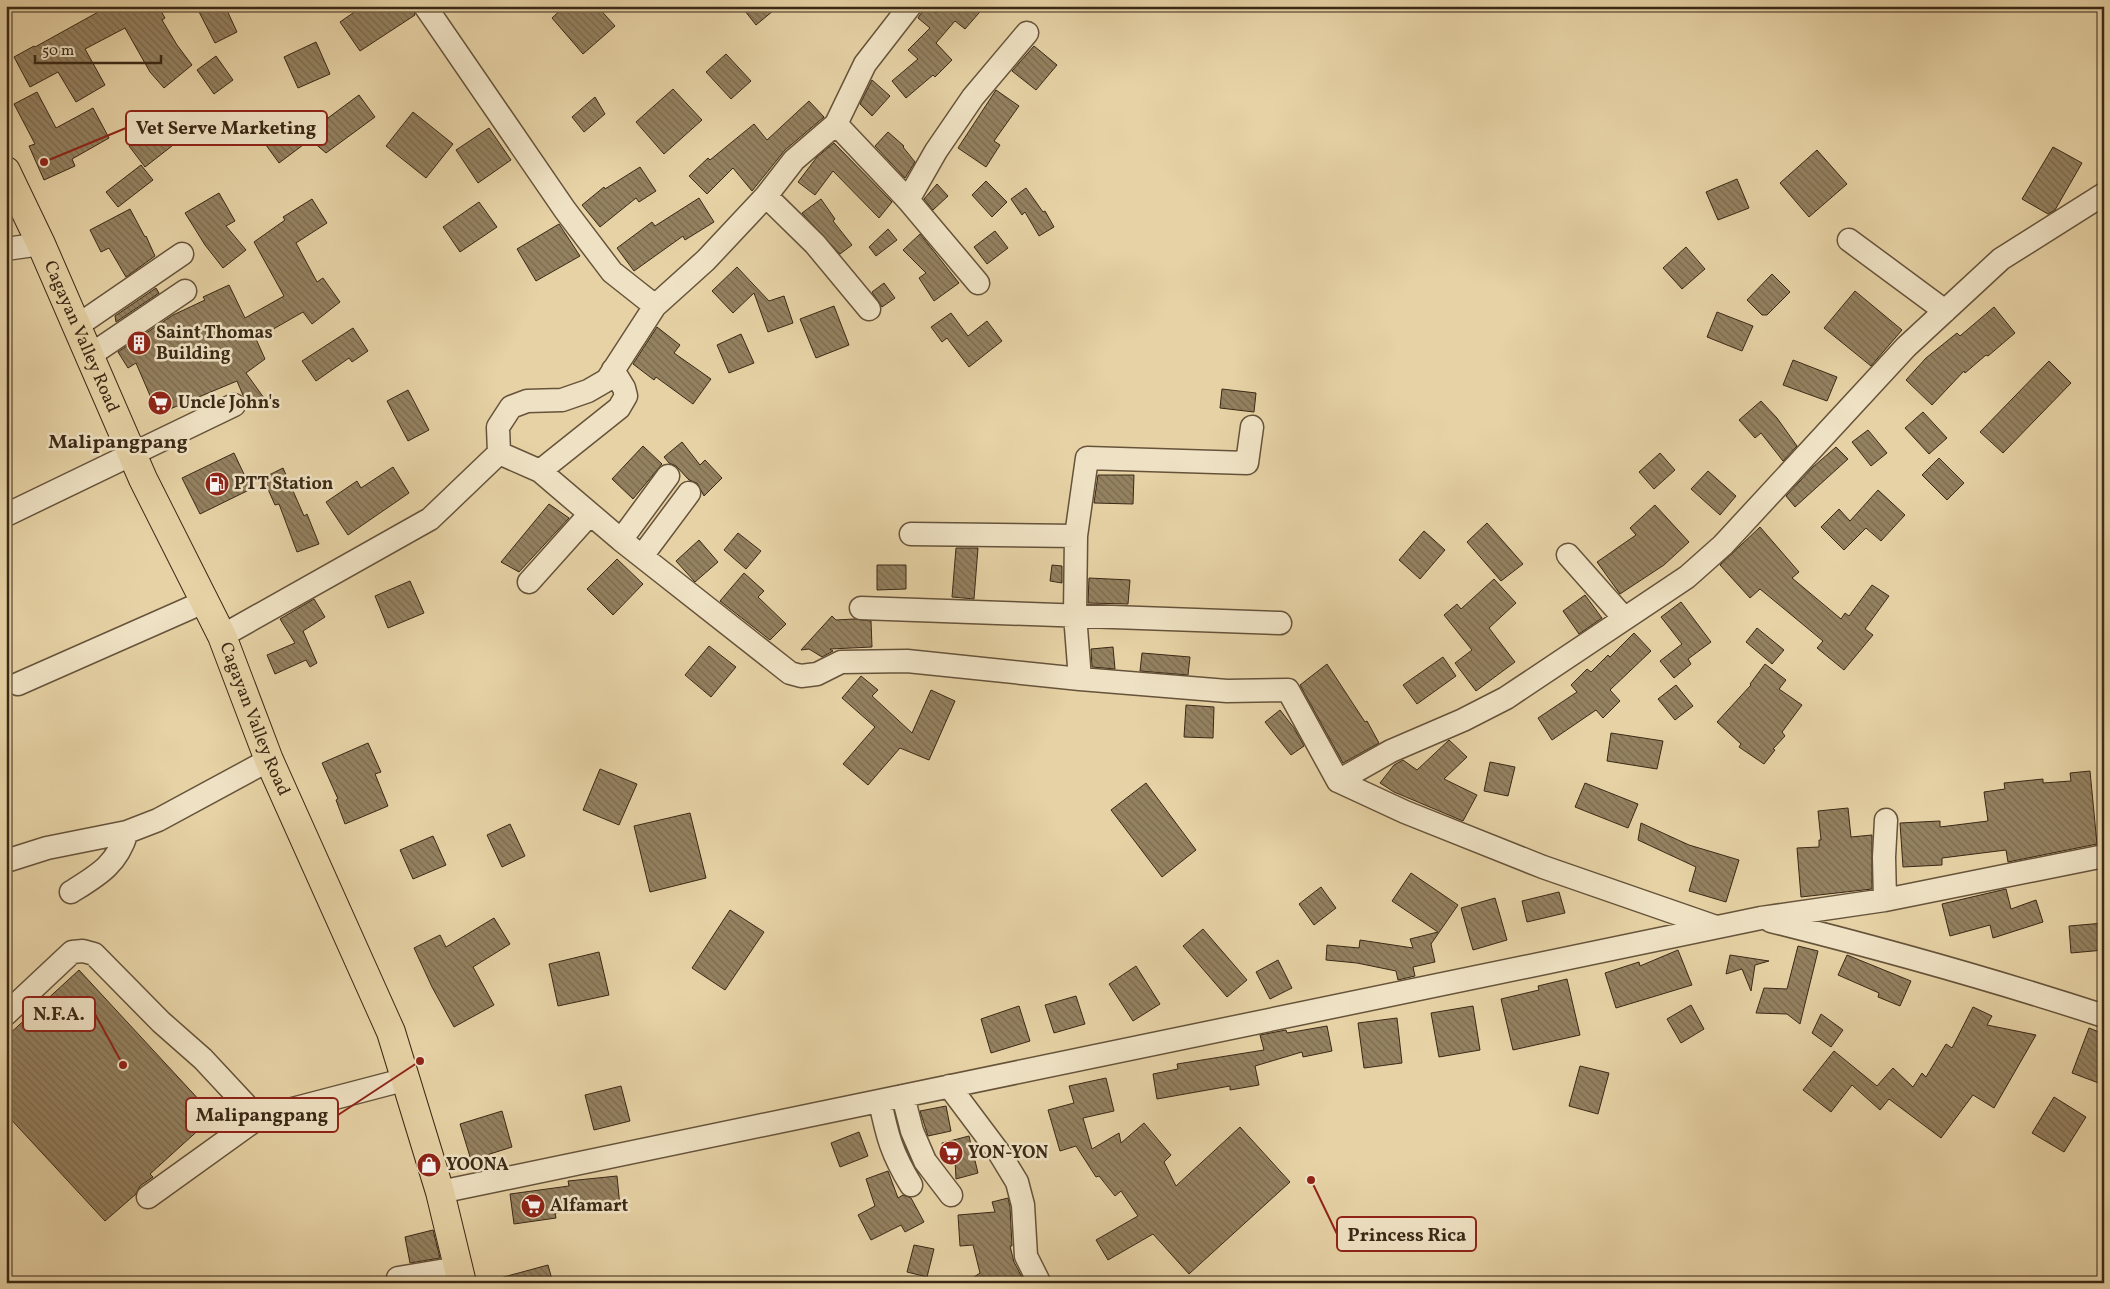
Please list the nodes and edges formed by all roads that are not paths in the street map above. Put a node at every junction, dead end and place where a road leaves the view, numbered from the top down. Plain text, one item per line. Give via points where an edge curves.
1 (425, 6) edge
2 (910, 6) edge
3 (1027, 33) dead end
4 (836, 124) junction
5 (6, 171) edge
6 (2104, 194) edge
7 (766, 196) junction
8 (908, 200) junction
9 (1849, 240) dead end
10 (41, 244) junction
11 (6, 249) edge
12 (182, 254) dead end
13 (978, 283) dead end
14 (185, 291) dead end
15 (655, 306) junction
16 (869, 309) dead end
17 (1946, 311) junction
18 (77, 326) junction
19 (89, 356) junction
20 (613, 370) junction
21 (234, 405) dead end
22 (1252, 428) dead end
23 (499, 453) junction
24 (132, 454) junction
25 (540, 471) junction
26 (668, 476) dead end
27 (689, 493) dead end
28 (590, 514) junction
29 (6, 515) edge
30 (911, 534) dead end
31 (1076, 536) junction
32 (621, 540) junction
33 (1568, 555) dead end
34 (642, 556) junction
35 (529, 582) dead end
36 (206, 601) junction
37 (861, 608) dead end
38 (1076, 615) junction
39 (1624, 618) junction
40 (1280, 623) dead end
41 (222, 636) junction
42 (1080, 679) junction
43 (18, 684) dead end
44 (269, 760) junction
45 (1338, 781) junction
46 (1886, 820) dead end
47 (127, 832) junction
48 (2104, 856) edge
49 (6, 861) edge
50 (71, 892) dead end
51 (1885, 900) junction
52 (1761, 918) junction
53 (1716, 927) junction
54 (6, 1014) edge
55 (2104, 1016) edge
56 (407, 1079) junction
57 (949, 1086) junction
58 (903, 1096) junction
59 (880, 1100) junction
60 (258, 1118) junction
61 (911, 1185) dead end
62 (440, 1192) junction
63 (951, 1195) dead end
64 (148, 1196) dead end
65 (460, 1275) edge
66 (398, 1278) dead end
67 (1039, 1282) edge

1 - 15 street via 565,210 612,272
2 - 4 street via 865,64
3 - 8 street via 973,97
4 - 7 street via 794,160
4 - 8 street
5 - 10 highway, Cagayan Valley Road
6 - 17 street via 2001,259
7 - 15 street via 706,260
7 - 16 street via 815,244
8 - 13 street
9 - 17 street
10 - 11 street
10 - 18 highway, Cagayan Valley Road
12 - 18 street
14 - 19 street
15 - 20 street
17 - 39 street via 1906,347 1723,546 1686,577
18 - 19 highway, Cagayan Valley Road
19 - 24 highway, Cagayan Valley Road
20 - 23 street via 606,380 588,391 562,400 527,401 511,407 498,427
20 - 25 street via 626,396 619,408
21 - 24 street
22 - 31 street via 1247,463 1087,458
23 - 25 street
23 - 41 street via 430,519
24 - 29 street
24 - 36 highway, Cagayan Valley Road
25 - 28 street
26 - 32 street
27 - 34 street
28 - 32 street
28 - 35 street
30 - 31 street
31 - 38 street
32 - 34 street
33 - 39 street
34 - 42 street via 790,673 802,676 817,674 841,662 907,661
36 - 41 highway, Cagayan Valley Road
36 - 43 street
37 - 38 street
38 - 40 street
38 - 42 street
39 - 45 street via 1506,698 1391,751
41 - 44 highway, Cagayan Valley Road
42 - 45 street via 1227,691 1288,690
44 - 47 street via 158,820
44 - 56 highway, Cagayan Valley Road via 391,1032
45 - 53 street via 1405,812 1543,867
46 - 51 street
47 - 49 street via 47,848
47 - 50 street via 123,847 110,865
48 - 51 street
51 - 52 street
52 - 53 street
52 - 55 street via 2025,990
53 - 57 street
54 - 60 street via 72,952 94,954 161,1022 204,1059
56 - 60 street
56 - 62 highway, Cagayan Valley Road
57 - 58 street
57 - 67 street via 1017,1182 1023,1205 1026,1256
58 - 59 street
58 - 63 street via 912,1131 925,1161
59 - 61 street via 895,1158
59 - 62 street
60 - 64 street
62 - 65 highway, Cagayan Valley Road
65 - 66 street

